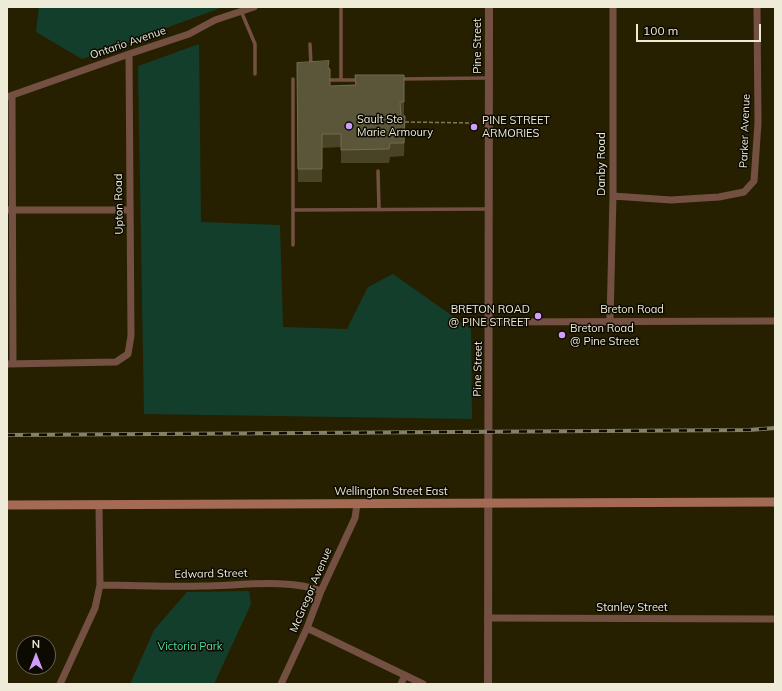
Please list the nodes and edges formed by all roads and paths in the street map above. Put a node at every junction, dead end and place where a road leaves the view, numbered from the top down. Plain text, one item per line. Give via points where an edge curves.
1 (254, 7) edge
2 (341, 7) edge
3 (489, 7) edge
4 (613, 7) edge
5 (757, 7) edge
6 (242, 11) junction
7 (310, 44) dead end
8 (129, 54) junction
9 (310, 73) edge
10 (255, 74) dead end
11 (489, 78) junction
12 (293, 79) dead end
13 (395, 79) edge
14 (331, 80) edge
15 (341, 80) junction
16 (364, 80) edge
17 (10, 96) edge
18 (401, 122) edge
19 (473, 123) dead end
20 (378, 172) dead end
21 (613, 196) junction
22 (489, 209) junction
23 (10, 210) edge
24 (130, 210) junction
25 (293, 210) junction
26 (379, 210) junction
27 (293, 245) dead end
28 (610, 321) junction
29 (775, 321) edge
30 (490, 322) junction
31 (10, 364) edge
32 (775, 502) edge
33 (357, 504) junction
34 (488, 504) junction
35 (7, 505) edge
36 (99, 505) junction
37 (100, 585) junction
38 (320, 590) junction
39 (488, 618) junction
40 (775, 619) edge
41 (307, 628) junction
42 (405, 675) junction
43 (60, 684) edge
44 (280, 684) edge
45 (401, 684) edge
46 (423, 684) edge
47 (488, 684) edge

1 - 6 street, Ontario Avenue
2 - 15 lane
3 - 11 street, Pine Street
4 - 21 street, Danby Road
5 - 21 street, Parker Avenue via 758,123 754,181 744,192 719,198 671,200
6 - 8 street, Ontario Avenue via 215,20 189,34
6 - 10 lane via 255,44
7 - 9 lane
8 - 17 street, Ontario Avenue
8 - 24 street, Upton Road
11 - 13 lane
11 - 22 street, Pine Street
12 - 25 lane
14 - 15 lane
15 - 16 lane
17 - 23 street
18 - 19 path
20 - 26 lane
21 - 28 street, Danby Road
22 - 26 lane
22 - 30 street, Pine Street
23 - 24 street
23 - 31 street
24 - 31 street, Upton Road via 132,336 128,354 116,362
25 - 26 lane
25 - 27 lane
28 - 29 street, Breton Road
28 - 30 street, Breton Road
30 - 34 street, Pine Street
32 - 34 main road, Wellington Street East
33 - 34 main road, Wellington Street East
33 - 36 main road, Wellington Street East
33 - 38 street, McGregor Avenue via 355,518
34 - 39 street, Pine Street
35 - 36 main road, Wellington Street East
36 - 37 street
37 - 38 street, Edward Street via 271,584 309,586
37 - 43 street via 95,608
38 - 41 street, McGregor Avenue
39 - 40 street, Stanley Street
39 - 47 street, Pine Street
41 - 42 street
41 - 44 street, McGregor Avenue
42 - 45 street
42 - 46 street

